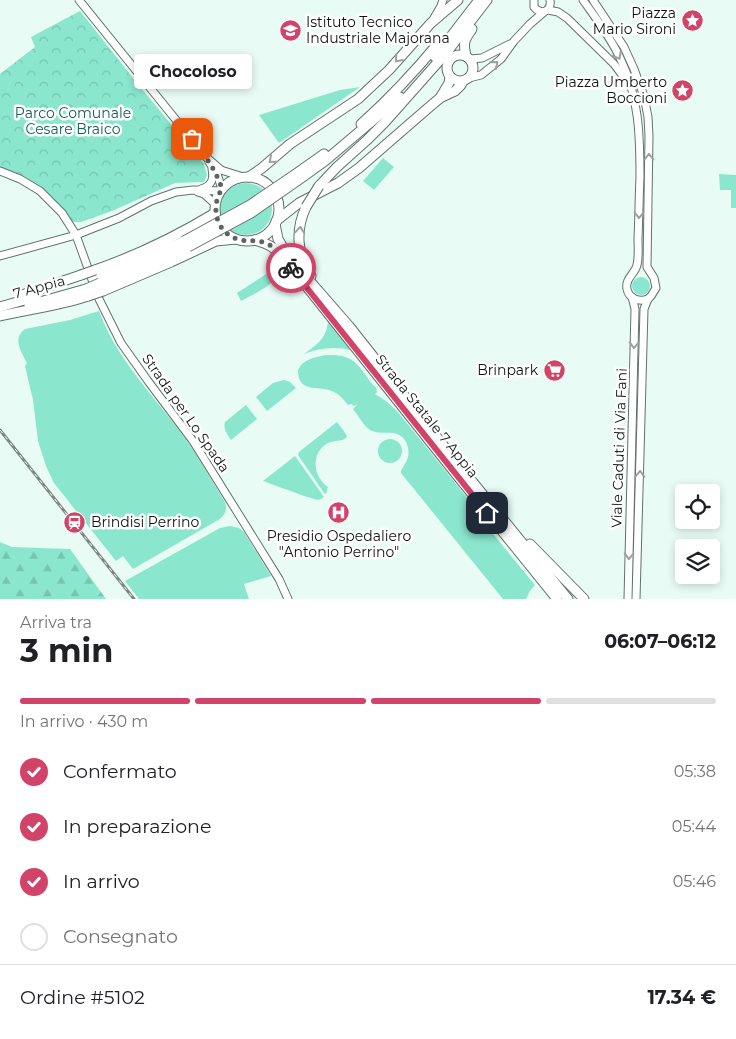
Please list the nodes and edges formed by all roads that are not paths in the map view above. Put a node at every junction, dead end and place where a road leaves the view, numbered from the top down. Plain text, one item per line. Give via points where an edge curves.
1 (79, 0) edge
2 (443, 0) edge
3 (458, 0) edge
4 (473, 0) edge
5 (479, 0) edge
6 (488, 0) edge
7 (550, 0) edge
8 (583, 0) edge
9 (592, 0) edge
10 (534, 2) edge
11 (546, 11) junction
12 (431, 23) junction
13 (530, 24) junction
14 (514, 41) junction
15 (468, 58) junction
16 (449, 76) junction
17 (466, 79) junction
18 (631, 87) junction
19 (415, 89) junction
20 (440, 98) junction
21 (397, 108) junction
22 (206, 157) junction
23 (326, 160) junction
24 (212, 168) junction
25 (0, 171) edge
26 (302, 174) junction
27 (246, 177) junction
28 (193, 190) junction
29 (221, 190) junction
30 (277, 200) junction
31 (302, 205) junction
32 (215, 208) junction
33 (276, 222) junction
34 (76, 235) junction
35 (236, 239) junction
36 (255, 240) junction
37 (0, 256) edge
38 (633, 273) junction
39 (651, 275) junction
40 (99, 280) junction
41 (85, 286) junction
42 (632, 297) junction
43 (648, 299) junction
44 (0, 302) edge
45 (332, 305) junction
46 (0, 307) edge
47 (0, 312) edge
48 (0, 316) edge
49 (497, 512) junction
50 (288, 599) edge
51 (557, 599) edge
52 (568, 599) edge
53 (584, 599) edge
54 (628, 599) edge
55 (636, 599) edge

1 - 22 street
2 - 12 street
3 - 12 highway
4 - 26 highway via 430,53 368,118
5 - 23 highway via 436,56 392,105
6 - 15 highway via 464,40
6 - 19 highway
7 - 11 street
8 -> 18 street, Viale Caduti di Via Fani via 620,57
39 -> 9 street, Viale Caduti di Via Fani via 647,267 649,136 644,96 624,47
10 - 11 street via 538,11
10 - 13 street
11 - 13 street
11 - 18 street via 558,12 567,18 614,64
12 -> 27 highway via 358,99
13 - 14 street
14 - 15 street via 482,58
17 -> 14 street via 488,70
15 - 16 highway via 458,55 451,59 447,66
15 - 17 highway via 473,71
16 - 17 highway via 456,81
16 - 19 highway via 435,74
16 - 20 highway via 449,84
17 - 20 highway via 455,91
18 -> 38 street, Viale Caduti di Via Fani via 639,121 640,152 637,266
19 - 21 highway
20 - 31 highway via 349,177
21 - 23 highway via 358,140
21 - 31 highway, bridge
22 - 24 street
22 - 27 street via 221,170
23 - 26 highway
24 - 28 street via 208,187
24 - 29 street
25 - 34 street, Strada per Lo Spada via 40,190
26 - 40 highway, bridge via 145,266
27 - 29 highway via 233,180
27 - 30 highway via 257,178 270,187
28 - 29 street
28 - 32 street via 204,194
28 - 34 street via 151,201
29 - 32 highway
30 - 31 highway
30 - 33 highway
31 - 33 highway
45 -> 31 highway via 308,271 301,254
32 - 35 highway via 222,228
32 - 40 highway via 194,226 125,260
33 - 36 highway via 270,231
33 - 45 highway via 276,235 283,248
34 - 37 street
34 - 50 street, Strada per Lo Spada via 121,343 193,441 279,579
35 - 36 highway
35 - 40 highway via 216,241 171,262
36 - 51 highway, Strada Statale 7 Appia via 278,251
38 - 39 street via 642,271
38 - 42 street, Viale Caduti di Via Fani via 626,284
39 - 43 street, Viale Caduti di Via Fani via 656,288
40 - 41 highway, bridge
40 - 41 highway, bridge
41 - 44 highway
41 - 46 highway
41 - 47 highway, 7 Appia
41 - 48 highway via 62,304
42 - 43 street
42 -> 54 street, Viale Caduti di Via Fani via 635,309
55 -> 43 street, Viale Caduti di Via Fani via 644,309
45 - 49 highway, Strada Statale 7 Appia
49 - 52 highway, Strada Statale 7 Appia
49 - 53 highway

